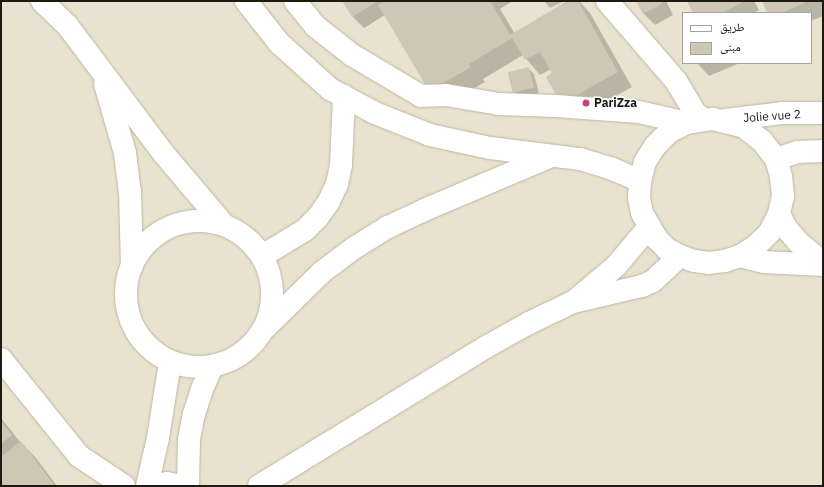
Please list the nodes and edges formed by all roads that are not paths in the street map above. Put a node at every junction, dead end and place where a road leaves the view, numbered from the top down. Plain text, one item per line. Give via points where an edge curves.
1 (42, 1) edge
2 (246, 1) edge
3 (295, 1) edge
4 (607, 1) edge
5 (100, 68) junction
6 (344, 96) junction
7 (823, 113) edge
8 (704, 121) junction
9 (823, 151) edge
10 (552, 156) junction
11 (776, 159) junction
12 (640, 181) junction
13 (779, 214) junction
14 (224, 225) junction
15 (649, 228) junction
16 (262, 256) junction
17 (680, 256) junction
18 (740, 256) junction
19 (823, 264) edge
20 (132, 266) junction
21 (573, 302) junction
22 (264, 329) junction
23 (1, 359) edge
24 (170, 362) junction
25 (212, 367) junction
26 (264, 483) edge
27 (124, 486) edge
28 (147, 486) edge
29 (153, 486) edge
30 (181, 486) edge
31 (188, 486) edge
32 (247, 486) edge

1 - 5 main road via 67,26
2 - 6 main road via 279,43 330,89
3 - 8 main road via 315,26 352,55 421,96 446,94 499,104 639,112
4 - 8 main road via 676,82 696,114
5 - 14 main road via 164,154
5 - 20 main road via 125,153 130,191
6 - 10 main road via 375,113 430,135 490,148
6 - 16 main road via 341,166 329,202 305,230
7 - 8 main road, Jolie vue 2 via 782,113
8 - 11 main road via 744,127 762,141
8 - 12 main road via 669,132 655,146 645,162
9 - 11 main road via 797,152
10 - 12 main road via 595,163
10 - 22 main road via 388,227 322,272
11 - 13 main road via 782,190
12 - 15 main road via 642,213
13 - 18 main road via 770,232
13 - 19 main road via 786,228 798,242
14 - 16 main road via 246,237
14 - 20 main road via 206,221 187,222 170,227 145,246
15 - 17 main road via 657,239
15 - 21 main road via 611,271
16 - 22 main road via 270,274 273,292 271,311
17 - 18 main road via 710,263
17 - 21 main road via 653,281 642,286
18 - 19 main road via 764,262
20 - 24 main road via 126,281 128,314 144,343
21 - 26 main road via 486,347
22 - 25 main road via 242,354
23 - 27 main road via 79,456
24 - 25 main road via 198,368
24 - 28 main road
25 - 31 main road via 194,414 189,439
26 - 32 main road
29 - 30 main road via 167,483

